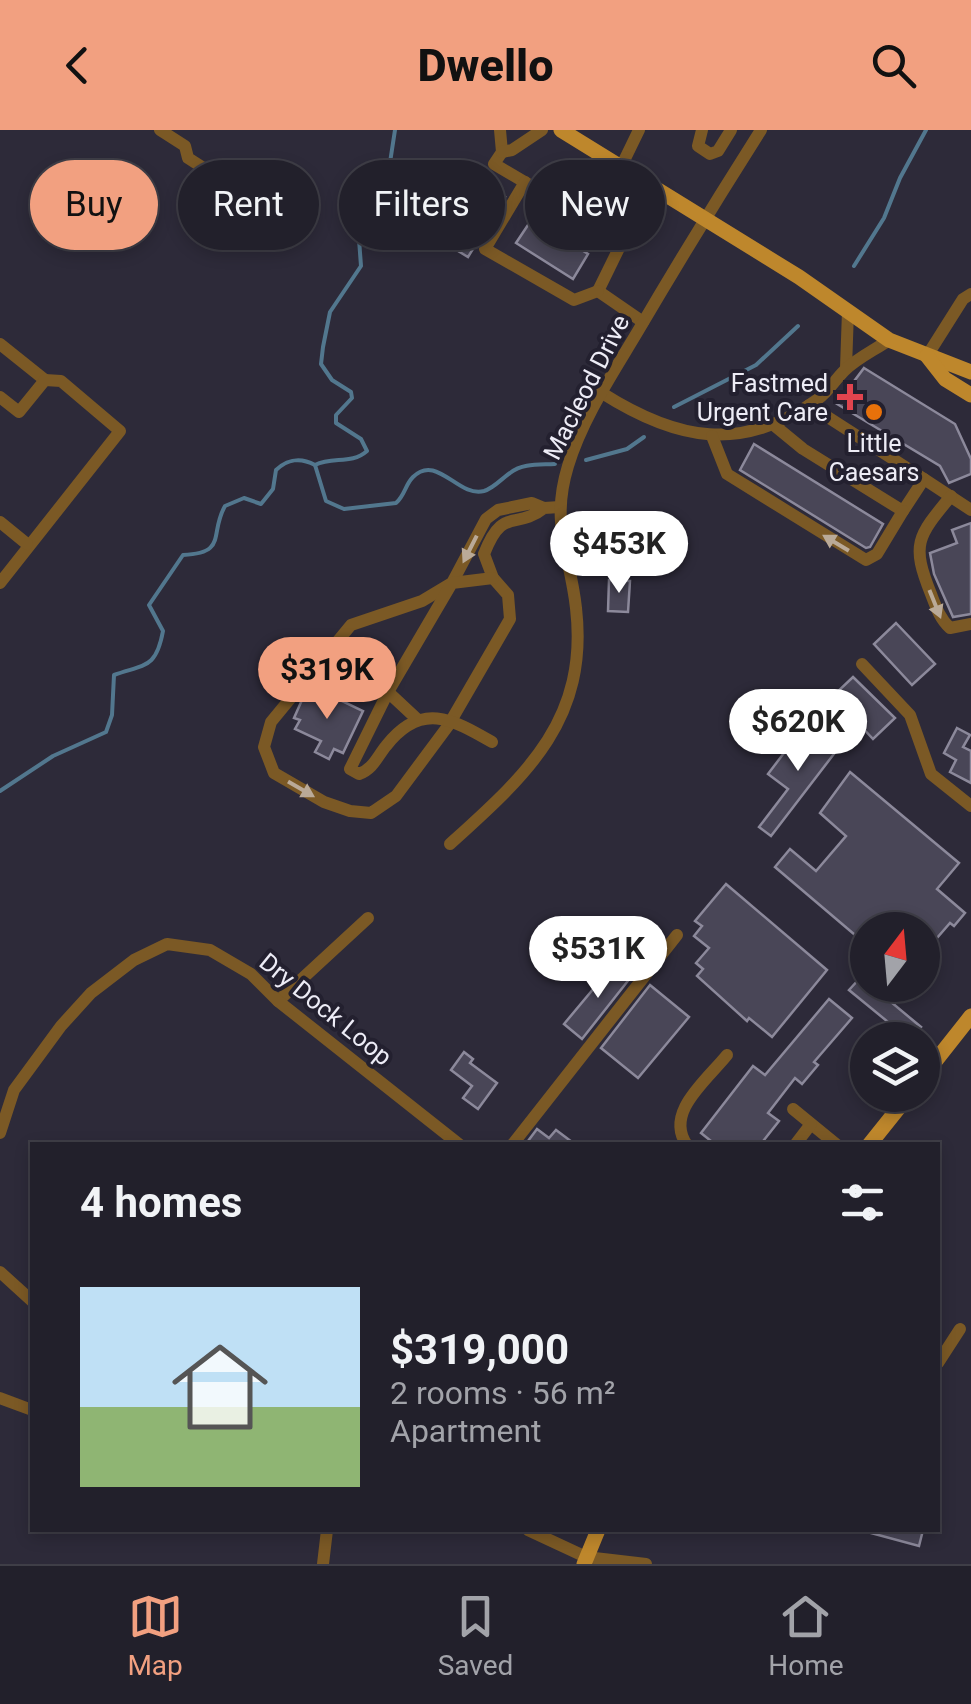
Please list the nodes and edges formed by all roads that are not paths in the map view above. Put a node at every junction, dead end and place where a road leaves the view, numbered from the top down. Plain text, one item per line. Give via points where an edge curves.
1 (160, 130) edge
2 (500, 130) edge
3 (542, 130) edge
4 (561, 130) edge
5 (639, 130) edge
6 (702, 130) edge
7 (731, 130) edge
8 (761, 130) edge
9 (502, 152) junction
10 (191, 160) edge
11 (610, 160) edge
12 (624, 160) edge
13 (525, 182) joint
14 (665, 194) edge
15 (705, 219) junction
16 (618, 250) edge
17 (598, 291) junction
18 (971, 294) edge
19 (848, 311) junction
20 (643, 322) junction
21 (889, 340) junction
22 (0, 344) edge
23 (927, 356) junction
24 (846, 368) junction
25 (971, 372) edge
26 (45, 380) junction
27 (602, 393) junction
28 (971, 395) edge
29 (0, 397) edge
30 (809, 404) junction
31 (774, 426) junction
32 (712, 436) junction
33 (924, 479) junction
34 (951, 496) junction
35 (560, 507) junction
36 (544, 508) junction
37 (971, 510) edge
38 (903, 511) junction
39 (0, 522) edge
40 (27, 544) junction
41 (493, 578) junction
42 (0, 583) edge
43 (452, 584) junction
44 (971, 624) edge
45 (862, 664) dead end
46 (343, 672) dead end
47 (388, 692) junction
48 (452, 719) junction
49 (418, 720) junction
50 (492, 742) dead end
51 (971, 806) edge
52 (450, 844) dead end
53 (368, 918) dead end
54 (677, 935) dead end
55 (278, 1001) junction
56 (971, 1016) edge
57 (726, 1055) dead end
58 (940, 1055) edge
59 (793, 1109) dead end
60 (896, 1112) edge
61 (811, 1124) junction
62 (0, 1133) edge
63 (456, 1142) edge
64 (514, 1142) edge
65 (684, 1142) edge
66 (797, 1142) edge
67 (833, 1142) edge
68 (872, 1142) edge
69 (0, 1272) edge
70 (30, 1299) edge
71 (960, 1329) dead end
72 (940, 1360) edge
73 (0, 1398) edge
74 (30, 1409) edge
75 (326, 1532) edge
76 (532, 1532) edge
77 (597, 1532) edge
78 (585, 1561) edge
79 (324, 1564) edge
80 (646, 1564) edge

1 - 10 street via 185,146
2 - 9 street
3 - 9 street
4 - 11 main road
5 - 12 street
6 - 7 street via 698,146 710,154
8 - 15 street, Macleod Drive
9 - 13 street via 494,164
13 - 17 street via 484,248 574,300
14 - 15 main road
15 - 19 main road
15 - 20 street, Macleod Drive
16 - 17 street
17 - 20 street
18 - 23 street
19 - 21 main road
19 - 24 street
20 - 27 street, Macleod Drive
21 - 23 main road
21 - 24 street
22 - 26 street
23 - 25 main road
23 - 28 main road via 946,380
24 - 30 street
26 - 29 street via 19,412
26 - 40 street via 61,381 120,431
27 - 32 street via 644,420
27 - 35 street, Macleod Drive via 568,462
30 - 31 street
30 - 33 street
31 - 32 street
31 - 38 street
38 -> 32 street via 877,554 866,560 727,474
33 - 34 street
33 - 38 street
34 - 37 street
34 -> 44 street via 932,519 916,558 941,620 950,628
35 - 36 street
35 - 52 street, Macleod Drive via 559,533 576,607 569,692 531,768
36 - 41 street via 501,523 491,535 484,554
36 -> 43 street via 507,506 486,519
39 - 40 street
40 - 42 street
41 - 43 street
41 - 48 street via 508,595 510,619
43 - 47 street
43 -> 48 street via 351,625 271,722 264,747 274,772 296,787 371,813 396,796
45 - 51 street via 910,714 931,774
46 - 47 street
47 - 49 street
47 - 49 street via 350,769 369,770 389,742
48 - 49 street
48 - 50 street
53 - 55 street
54 - 64 street
55 - 62 street, Dry Dock Loop via 210,950 167,944 150,952 90,994 60,1026 14,1090
55 - 63 street, Dry Dock Loop
56 - 58 main road
57 - 65 street via 678,1116
59 - 61 street
60 - 68 main road
61 - 66 street
61 - 67 street
69 - 70 street
71 - 72 street
73 - 74 street
75 - 79 street
76 - 78 street
77 - 78 main road
78 - 80 street

